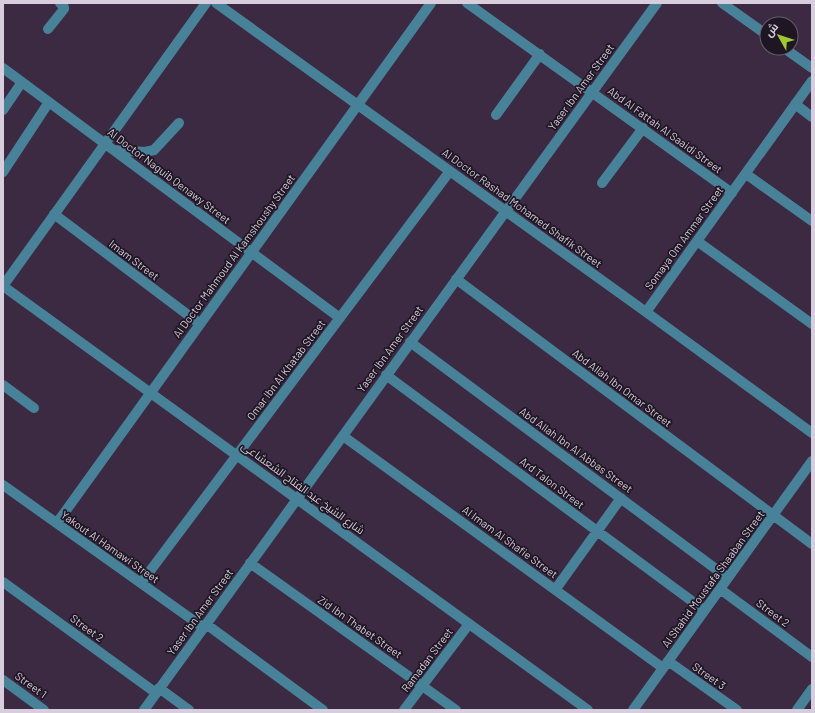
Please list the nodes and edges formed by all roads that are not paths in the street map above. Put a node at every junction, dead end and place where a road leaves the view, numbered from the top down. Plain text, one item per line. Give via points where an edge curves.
1 (60, 3) edge
2 (206, 3) edge
3 (216, 3) edge
4 (431, 3) edge
5 (467, 3) edge
6 (657, 3) edge
7 (722, 3) edge
8 (48, 29) dead end
9 (759, 29) edge
10 (540, 54) junction
11 (795, 56) edge
12 (3, 68) edge
13 (812, 68) edge
14 (812, 81) edge
15 (22, 82) junction
16 (592, 92) junction
17 (49, 102) junction
18 (795, 104) junction
19 (358, 105) junction
20 (3, 110) edge
21 (496, 115) dead end
22 (812, 116) edge
23 (179, 123) dead end
24 (643, 128) junction
25 (105, 144) junction
26 (114, 150) junction
27 (450, 171) junction
28 (3, 172) edge
29 (746, 174) junction
30 (602, 183) dead end
31 (732, 192) junction
32 (505, 211) junction
33 (54, 214) junction
34 (812, 221) edge
35 (697, 241) junction
36 (251, 252) junction
37 (456, 279) junction
38 (3, 286) edge
39 (646, 312) junction
40 (340, 318) junction
41 (200, 324) junction
42 (812, 324) edge
43 (410, 342) junction
44 (386, 375) junction
45 (3, 385) edge
46 (150, 393) junction
47 (34, 408) dead end
48 (812, 433) edge
49 (343, 436) junction
50 (237, 455) junction
51 (812, 461) edge
52 (3, 485) edge
53 (621, 498) junction
54 (297, 499) junction
55 (773, 516) junction
56 (57, 523) junction
57 (597, 532) junction
58 (812, 544) edge
59 (250, 563) junction
60 (728, 578) junction
61 (3, 582) edge
62 (141, 583) junction
63 (720, 589) junction
64 (555, 590) junction
65 (704, 610) junction
66 (469, 624) junction
67 (205, 626) junction
68 (812, 656) edge
69 (666, 665) junction
70 (3, 680) edge
71 (422, 686) junction
72 (812, 689) edge
73 (158, 691) junction
74 (44, 710) edge
75 (144, 710) edge
76 (189, 710) edge
77 (322, 710) edge
78 (404, 710) edge
79 (456, 710) edge
80 (588, 710) edge
81 (633, 710) edge
82 (737, 710) edge
83 (797, 710) edge

1 - 8 street via 64,9
2 - 25 street
3 - 19 street, Al Doctor Rashad Mohamed Shafik Street
4 - 19 street, Al Doctor Mahmoud Al Kamshoushy Street
5 - 10 street, Abd Al Fattah Al Saaidi Street
6 - 16 street, Yaser Ibn Amer Street
7 - 9 street
10 - 16 street, Abd Al Fattah Al Saaidi Street
10 - 21 street
11 - 13 street
12 - 15 street, Al Doctor Naguib Qenawy Street
14 - 18 street, Somaya Om Ammar Street
15 - 17 street, Al Doctor Naguib Qenawy Street
15 - 20 street
16 - 24 street, Abd Al Fattah Al Saaidi Street
16 - 32 street, Yaser Ibn Amer Street
17 - 25 street, Al Doctor Naguib Qenawy Street
17 - 28 street
18 - 22 street
18 - 29 street, Somaya Om Ammar Street
19 - 27 street, Al Doctor Rashad Mohamed Shafik Street
19 - 36 street, Al Doctor Mahmoud Al Kamshoushy Street
23 - 26 street via 154,150
24 - 30 street
24 - 31 street, Abd Al Fattah Al Saaidi Street
25 - 26 street, Al Doctor Naguib Qenawy Street
25 - 33 street
26 - 36 street, Al Doctor Naguib Qenawy Street
27 - 32 street, Al Doctor Rashad Mohamed Shafik Street
27 - 40 street, Omar Ibn Al Khatab Street
29 - 31 street, Somaya Om Ammar Street
29 - 34 street
31 - 35 street, Somaya Om Ammar Street
32 - 37 street, Yaser Ibn Amer Street
32 - 39 street, Al Doctor Rashad Mohamed Shafik Street
33 - 38 street
33 - 41 street, Imam Street
35 - 39 street, Somaya Om Ammar Street
35 - 42 street
36 - 40 street, Al Doctor Naguib Qenawy Street
36 - 41 street, Al Doctor Mahmoud Al Kamshoushy Street
37 - 43 street, Yaser Ibn Amer Street
37 - 55 street, Abd Allah Ibn Omar Street
38 - 46 street, شارع الشيخ عبد الفتاح الشعشاعى
39 - 48 street, Al Doctor Rashad Mohamed Shafik Street
40 - 50 street, Omar Ibn Al Khatab Street
41 - 46 street, Al Doctor Mahmoud Al Kamshoushy Street
43 - 44 street, Yaser Ibn Amer Street
43 - 53 street, Abd Allah Ibn Al Abbas Street
44 - 49 street, Yaser Ibn Amer Street
44 - 57 street, Ard Talon Street
45 - 47 street
46 - 50 street, شارع الشيخ عبد الفتاح الشعشاعى
46 - 56 street, Al Doctor Mahmoud Al Kamshoushy Street
49 - 54 street, Yaser Ibn Amer Street
49 - 64 street, Al Imam Al Shafie Street
50 - 54 street, شارع الشيخ عبد الفتاح الشعشاعى
50 - 62 street, Omar Ibn Al Khatab Street
51 - 55 street, Al Shahid Moustafa Shaaban Street
52 - 56 street, Yakout Al Hamawi Street
53 - 57 street
53 - 60 street, Abd Allah Ibn Al Abbas Street
54 - 59 street, Yaser Ibn Amer Street
54 - 66 street, شارع الشيخ عبد الفتاح الشعشاعى
55 - 58 street
55 - 60 street, Al Shahid Moustafa Shaaban Street
56 - 62 street, Yakout Al Hamawi Street
57 - 64 street
57 - 65 street, Ard Talon Street
59 - 67 street, Yaser Ibn Amer Street
59 - 71 street, Zid Ibn Thabet Street
60 - 63 street, Al Shahid Moustafa Shaaban Street
61 - 73 street, Street 2
62 - 67 street, Yakout Al Hamawi Street
63 - 65 street, Al Shahid Moustafa Shaaban Street
63 - 68 street, Street 2
64 - 69 street, Al Imam Al Shafie Street
65 - 69 street, Al Shahid Moustafa Shaaban Street
66 - 71 street, Ramadan Street
66 - 80 street, شارع الشيخ عبد الفتاح الشعشاعى
67 - 73 street, Yaser Ibn Amer Street
67 - 77 street, Yakout Al Hamawi Street
69 - 81 street, Al Shahid Moustafa Shaaban Street
69 - 82 street, Street 3
70 - 74 street, Street 1
71 - 78 street, Ramadan Street
71 - 79 street, Zid Ibn Thabet Street
72 - 83 street
73 - 75 street, Yaser Ibn Amer Street
73 - 76 street, Street 2

